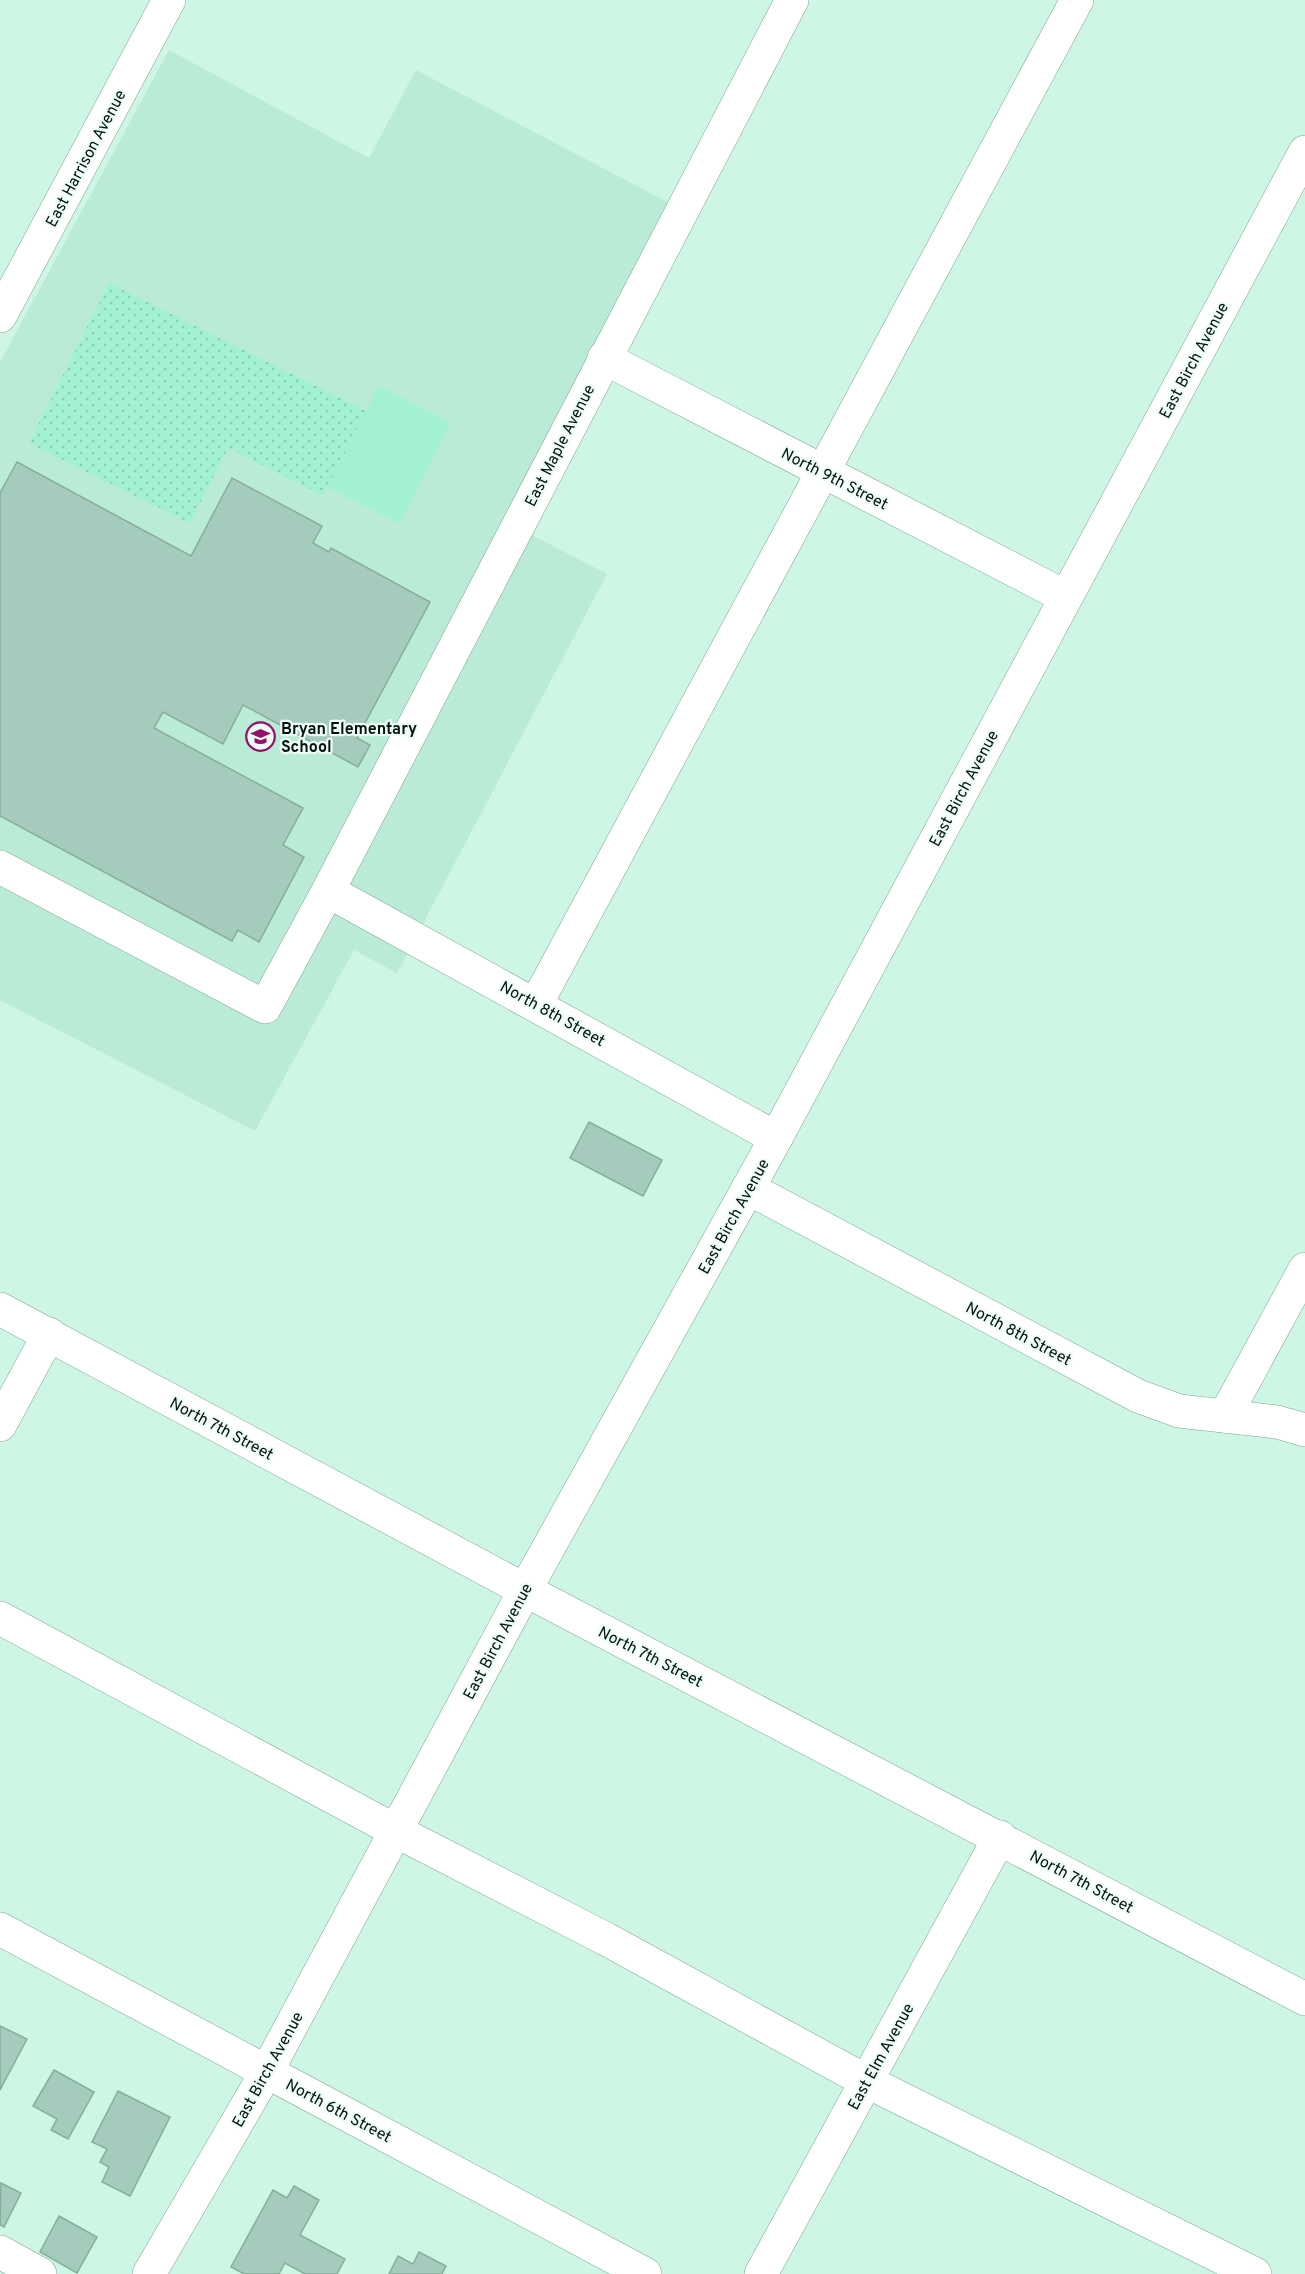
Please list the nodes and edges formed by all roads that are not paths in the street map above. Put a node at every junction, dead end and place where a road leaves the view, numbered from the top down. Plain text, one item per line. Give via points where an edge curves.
1 (169, 0) edge
2 (792, 0) edge
3 (1077, 0) edge
4 (1305, 152) edge
5 (0, 316) edge
6 (604, 358) junction
7 (823, 472) junction
8 (1066, 597) junction
9 (0, 867) edge
10 (328, 891) junction
11 (536, 1004) junction
12 (776, 1137) junction
13 (748, 1188) junction
14 (1305, 1269) edge
15 (0, 1309) edge
16 (48, 1334) junction
17 (1226, 1416) junction
18 (0, 1425) edge
19 (1305, 1430) edge
20 (525, 1590) junction
21 (0, 1618) edge
22 (396, 1831) junction
23 (1000, 1837) junction
24 (0, 1929) edge
25 (1305, 1999) edge
26 (267, 2071) junction
27 (866, 2081) junction
28 (0, 2252) edge
29 (40, 2274) edge
30 (149, 2274) edge
31 (645, 2274) edge
32 (761, 2274) edge
33 (1255, 2274) edge

1 - 5 street, East Harrison Avenue
2 - 6 street, East Maple Avenue
3 - 7 street
4 - 8 street, East Birch Avenue
6 - 7 street, North 9th Street
6 - 10 street, East Maple Avenue
7 - 8 street, North 9th Street
7 - 11 street
8 - 12 street, East Birch Avenue
9 - 10 street, East Maple Avenue via 265,1007
10 - 11 street, North 8th Street
11 - 12 street, North 8th Street
12 - 13 street, East Birch Avenue
13 - 17 street, North 8th Street via 1138,1396 1179,1411
13 - 20 street, East Birch Avenue
14 - 17 street
15 - 16 street, North 7th Street
16 - 18 street
16 - 20 street, North 7th Street
17 - 19 street, North 8th Street
20 - 22 street, East Birch Avenue
20 - 23 street, North 7th Street
21 - 22 street
22 - 26 street, East Birch Avenue
22 - 27 street via 606,1939
23 - 25 street, North 7th Street
23 - 27 street, East Elm Avenue
24 - 26 street, North 6th Street
26 - 30 street, East Birch Avenue
26 - 31 street, North 6th Street
27 - 32 street, East Elm Avenue
27 - 33 street
28 - 29 street

